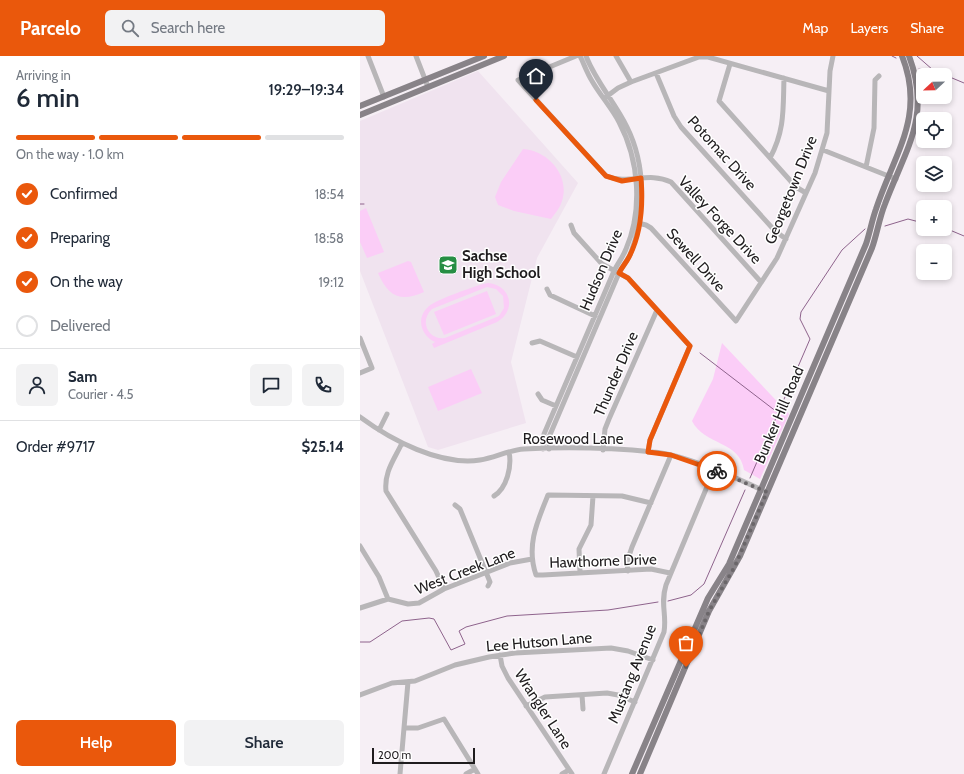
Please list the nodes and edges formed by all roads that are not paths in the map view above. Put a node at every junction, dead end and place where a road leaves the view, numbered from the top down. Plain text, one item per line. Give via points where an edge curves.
1 (368, 56) edge
2 (416, 56) edge
3 (484, 56) edge
4 (504, 56) edge
5 (576, 56) edge
6 (580, 56) edge
7 (586, 56) edge
8 (616, 56) edge
9 (833, 56) edge
10 (902, 56) edge
11 (909, 56) edge
12 (730, 64) junction
13 (656, 73) junction
14 (879, 76) dead end
15 (784, 78) junction
16 (426, 80) junction
17 (631, 82) junction
18 (428, 87) junction
19 (829, 91) junction
20 (384, 97) junction
21 (606, 97) junction
22 (360, 106) edge
23 (360, 115) edge
24 (823, 150) junction
25 (770, 158) junction
26 (866, 167) junction
27 (889, 176) junction
28 (638, 179) junction
29 (896, 179) junction
30 (806, 193) junction
31 (636, 222) junction
32 (571, 225) dead end
33 (786, 239) junction
34 (617, 272) junction
35 (761, 282) junction
36 (546, 289) dead end
37 (657, 310) junction
38 (595, 316) junction
39 (736, 321) joint
40 (360, 338) edge
41 (532, 343) dead end
42 (577, 357) junction
43 (360, 373) edge
44 (538, 394) dead end
45 (556, 406) junction
46 (387, 414) dead end
47 (360, 417) edge
48 (379, 430) junction
49 (402, 443) junction
50 (546, 449) junction
51 (604, 450) junction
52 (509, 452) junction
53 (648, 452) junction
54 (671, 455) junction
55 (714, 470) junction
56 (764, 491) junction
57 (494, 496) dead end
58 (593, 496) junction
59 (651, 502) junction
60 (455, 505) dead end
61 (360, 546) edge
62 (532, 559) junction
63 (628, 571) junction
64 (486, 573) junction
65 (670, 573) junction
66 (580, 574) junction
67 (488, 586) dead end
68 (444, 589) junction
69 (388, 598) junction
70 (360, 608) edge
71 (500, 655) junction
72 (653, 660) junction
73 (408, 682) junction
74 (360, 695) edge
75 (582, 695) junction
76 (635, 702) junction
77 (526, 706) junction
78 (583, 709) dead end
79 (404, 728) junction
80 (475, 769) junction
81 (570, 772) edge
82 (400, 774) edge
83 (466, 774) edge
84 (478, 774) edge
85 (562, 774) edge
86 (604, 774) edge
87 (632, 774) edge
88 (640, 774) edge

1 - 20 street
2 - 16 street
3 - 16 main road
4 - 18 main road
5 - 28 street, Valley Forge Drive via 518,80 606,176 622,181
6 - 21 street, Hudson Drive via 591,80
7 - 21 street, Hudson Drive
8 - 17 street
9 - 19 street, Georgetown Drive
10 - 27 main road, Bunker Hill Road via 910,86 911,112 904,140
11 - 29 main road, Bunker Hill Road via 917,88 917,116 909,148
12 - 13 street via 699,57
12 - 15 street
12 - 25 street via 719,101
13 - 17 street
13 - 33 street, Potomac Drive via 681,127 775,231
14 - 26 street via 875,80 874,128
15 - 19 street
15 - 25 street via 782,127 778,143
16 - 18 street
16 - 20 main road
17 - 21 street
18 - 23 main road
19 - 24 street, Georgetown Drive via 827,133
20 - 22 main road
21 - 28 street, Hudson Drive via 626,137
24 - 26 street
24 - 30 street, Georgetown Drive
25 - 30 street
26 - 27 street
27 - 29 street
27 - 56 main road, Bunker Hill Road via 876,208 866,244
28 - 31 street, Hudson Drive
28 - 35 street, Valley Forge Drive via 653,177 671,182
29 - 56 main road, Bunker Hill Road via 865,266
30 - 33 street, Georgetown Drive
31 - 34 street, Hudson Drive
31 - 39 street, Sewell Drive via 646,225 659,237
32 - 34 street via 574,233 602,264
33 - 35 street, Georgetown Drive
34 - 37 street via 628,278
34 - 38 street, Hudson Drive
34 - 50 street, Hudson Drive
35 - 39 street, Georgetown Drive
36 - 38 street via 550,295
37 - 51 street, Thunder Drive via 605,429
37 - 53 street via 690,346 650,440
38 - 42 street, Hudson Drive
40 - 43 street via 372,368
41 - 42 street via 540,341
42 - 45 street, Hudson Drive
44 - 45 street via 542,400
45 - 50 street, Hudson Drive via 544,434
46 - 48 street
47 - 48 street, Rosewood Lane
48 - 49 street, Rosewood Lane
49 - 52 street, Rosewood Lane via 459,461 480,460
49 - 68 street via 387,470 386,491 436,571
50 - 51 street, Rosewood Lane
50 - 52 street, Rosewood Lane
51 - 53 street, Rosewood Lane
52 - 57 street via 509,470 499,492
53 - 54 street, Rosewood Lane
54 - 55 street, Rosewood Lane
54 - 59 street
55 - 56 street, Rosewood Lane
55 - 65 street, Mustang Avenue
56 - 87 main road, Bunker Hill Road via 729,564 708,598
56 - 88 main road, Bunker Hill Road via 735,566 709,611
58 - 59 street via 622,496
58 - 62 street via 548,495 535,527 531,544
58 - 66 street via 591,525 579,549
59 - 63 street via 627,562
60 - 64 street via 460,509
61 - 69 street via 379,577
62 - 64 street, West Creek Lane via 510,563
62 - 66 street, Hawthorne Drive via 536,574
63 - 65 street, Hawthorne Drive via 651,569
63 - 66 street, Hawthorne Drive
64 - 67 street via 490,582
64 - 68 street, West Creek Lane
65 - 72 street, Mustang Avenue via 662,597 664,632
68 - 69 street, West Creek Lane via 419,603 408,604
69 - 70 street
71 - 72 street, Lee Hutson Lane via 611,648 628,650
71 - 73 street, Lee Hutson Lane via 470,661
71 - 77 street, Wrangler Lane via 505,673
72 - 76 street, Mustang Avenue
73 - 74 street, Lee Hutson Lane via 392,683
73 - 79 street
75 - 76 street via 612,693
75 - 77 street via 545,697
75 - 78 street
76 - 86 street, Mustang Avenue
77 - 81 street, Wrangler Lane
79 - 80 street via 418,728 444,719
79 - 82 street
80 - 83 street
80 - 84 street
81 - 85 street

